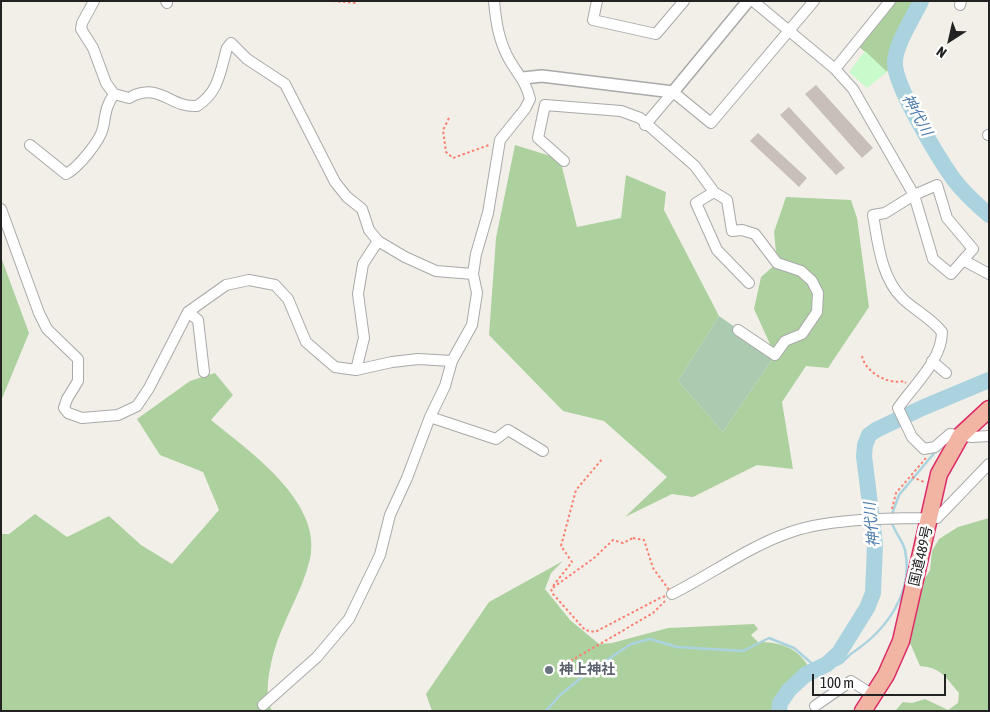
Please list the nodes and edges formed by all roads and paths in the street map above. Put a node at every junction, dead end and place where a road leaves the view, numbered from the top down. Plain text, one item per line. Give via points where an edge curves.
1 (94, 1) edge
2 (333, 1) edge
3 (356, 1) edge
4 (494, 1) edge
5 (597, 1) edge
6 (684, 1) edge
7 (748, 1) edge
8 (753, 1) edge
9 (814, 1) edge
10 (890, 1) edge
11 (789, 31) junction
12 (835, 69) junction
13 (524, 78) junction
14 (673, 92) junction
15 (114, 94) junction
16 (449, 118) dead end
17 (645, 125) junction
18 (500, 140) junction
19 (30, 145) dead end
20 (564, 161) dead end
21 (714, 192) junction
22 (914, 195) junction
23 (1, 209) edge
24 (378, 241) junction
25 (963, 260) junction
26 (473, 274) junction
27 (989, 274) edge
28 (749, 282) dead end
29 (188, 312) junction
30 (738, 330) dead end
31 (862, 356) dead end
32 (452, 361) junction
33 (932, 361) junction
34 (356, 370) junction
35 (204, 372) dead end
36 (946, 374) dead end
37 (911, 390) junction
38 (989, 410) edge
39 (430, 417) junction
40 (961, 434) junction
41 (989, 436) edge
42 (935, 447) junction
43 (543, 451) dead end
44 (603, 458) dead end
45 (989, 464) edge
46 (912, 476) junction
47 (926, 483) dead end
48 (930, 518) junction
49 (884, 519) junction
50 (551, 589) junction
51 (672, 594) junction
52 (562, 666) dead end
53 (874, 695) junction
54 (264, 705) dead end
55 (815, 706) dead end
56 (863, 711) edge

1 - 15 street via 81,28
2 - 3 path
4 - 13 street via 500,40
5 - 6 street via 593,20 656,34
7 - 14 street
8 - 11 street
9 - 11 street
10 - 12 street
11 - 12 street
11 - 14 street via 711,123
12 - 22 street via 853,89
13 - 14 street via 542,76
13 - 18 street via 530,99
14 - 17 street
15 - 19 street via 106,106 103,129 98,139 75,169 66,174
15 - 24 street via 129,98 139,92 157,93 184,105 197,106 210,98 215,90 231,43 247,59 285,84 335,182 362,209 369,230
16 - 18 path via 443,130 446,152 453,158
17 - 20 street via 640,118 621,112 545,105 538,138
17 - 21 street via 695,166
18 - 26 street via 488,213
21 - 28 street via 696,204 717,250
21 - 30 street via 727,200 732,230 755,234 777,263 802,271 818,293 817,312 802,334 785,341 775,355
22 - 25 street via 933,260 951,274
22 - 25 street via 937,185 947,218 973,249
22 - 33 street via 885,213 873,215 889,279 905,300 942,332 942,343
23 - 29 street via 47,329 78,358 78,381 64,408 68,413 82,418 118,415 137,406
24 - 26 street via 436,271
24 - 34 street via 363,264 358,294 364,338
25 - 27 street
26 - 32 street via 477,293 472,325
29 - 34 street via 226,285 249,280 275,285 288,299 306,342 335,366
29 - 35 street via 198,320
31 - 37 path via 864,364 873,373 886,379 904,381
32 - 34 street via 418,359
32 - 39 street via 445,386
33 - 36 street
33 - 37 street
37 - 42 street via 898,408 915,442 924,449
38 - 40 highway, 国道489号
39 - 43 street via 496,439 508,430
39 - 54 street via 390,515 380,555 349,619 317,657
40 - 41 street
40 - 42 street via 950,434
40 - 48 highway, 国道489号 via 940,474
42 - 46 path
44 - 50 path via 576,490 561,546 572,562
45 - 48 street via 936,518
46 - 47 path
46 - 49 path via 896,493
48 - 49 street
48 - 53 highway, 国道489号 via 901,641 894,661
49 - 51 street via 810,526 787,533 762,543
50 - 51 path via 585,630 595,632
50 - 51 path via 613,540 623,543 633,538 644,540 653,568
51 - 52 path via 653,613
53 - 55 street via 851,681
53 - 56 highway, 国道489号

